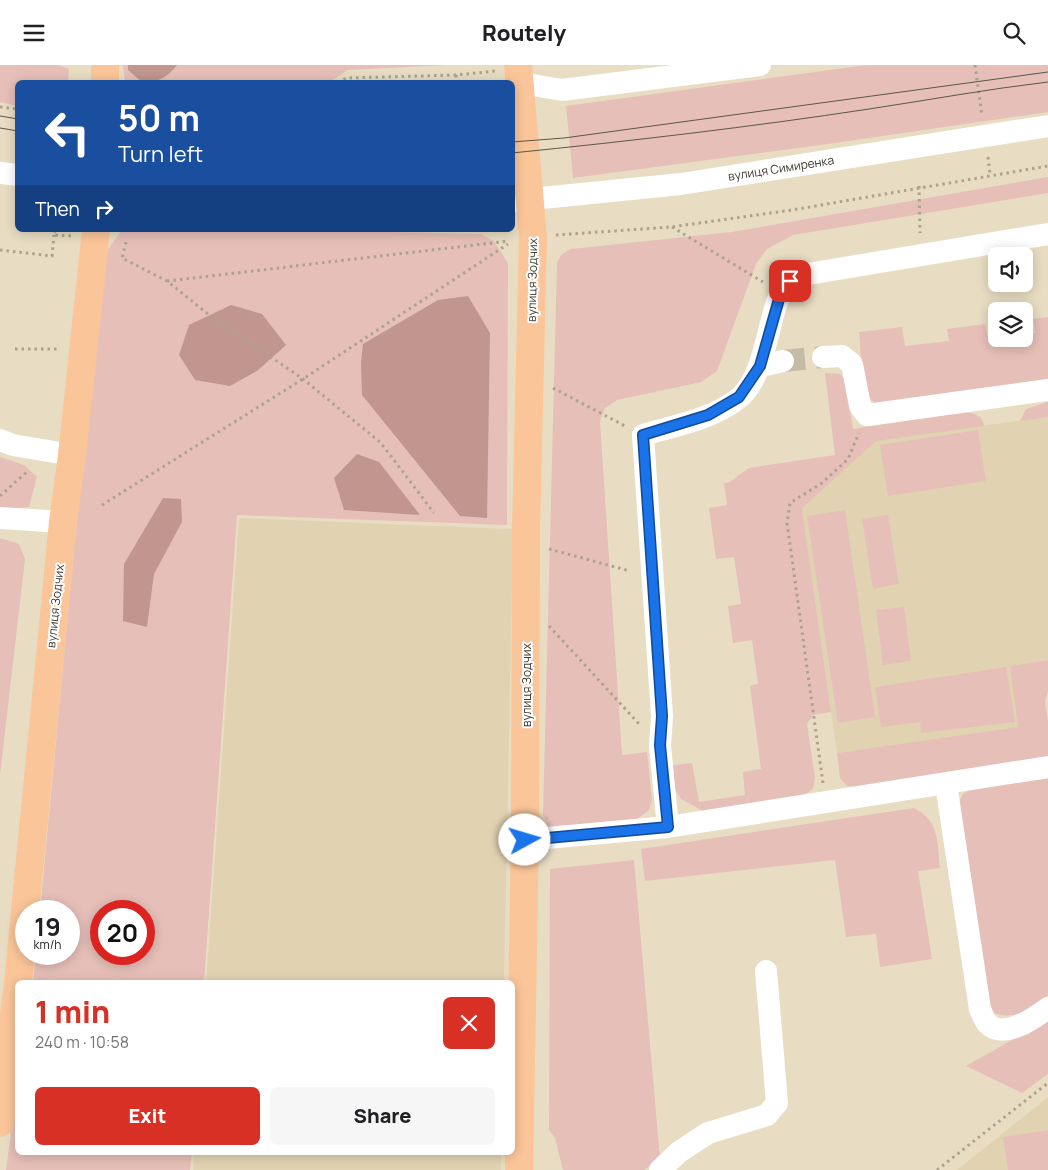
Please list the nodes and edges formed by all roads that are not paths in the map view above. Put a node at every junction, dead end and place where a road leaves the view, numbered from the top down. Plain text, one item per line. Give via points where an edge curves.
1 (105, 65) edge
2 (760, 65) edge
3 (514, 72) edge
4 (105, 80) edge
5 (515, 90) edge
6 (1048, 126) edge
7 (0, 173) edge
8 (15, 175) edge
9 (521, 200) edge
10 (96, 232) edge
11 (1048, 234) edge
12 (823, 357) tunnel mouth
13 (783, 361) tunnel mouth
14 (760, 366) junction
15 (1048, 390) edge
16 (0, 440) edge
17 (61, 453) junction
18 (0, 518) edge
19 (63, 523) junction
20 (1048, 767) edge
21 (946, 784) junction
22 (668, 827) junction
23 (525, 840) junction
24 (766, 971) dead end
25 (18, 980) edge
26 (15, 1006) edge
27 (1048, 1008) edge
28 (0, 1123) edge
29 (520, 1170) edge
30 (660, 1170) edge

1 - 4 main road
2 - 3 street via 562,91
5 - 9 main road, вулиця Зодчих
6 - 9 street, вулиця Симиренка via 682,184
7 - 8 street
9 - 23 main road, вулиця Зодчих via 533,238 526,529
10 - 17 main road, вулиця Зодчих
11 - 14 street via 808,274 790,281 781,292
12 - 15 street via 842,356 852,364 860,406 867,415
13 - 14 street
14 - 22 street via 739,397 708,415 643,435 662,716 660,745
16 - 17 street
17 - 19 main road, вулиця Зодчих
18 - 19 street
19 - 25 main road, вулиця Зодчих
20 - 21 street
21 - 22 street
21 - 27 street via 980,1009 987,1023 997,1030 1034,1019
22 - 23 street
23 - 29 main road, вулиця Зодчих
24 - 30 street via 777,1103 767,1115 708,1133 679,1152
26 - 28 main road, вулиця Зодчих

